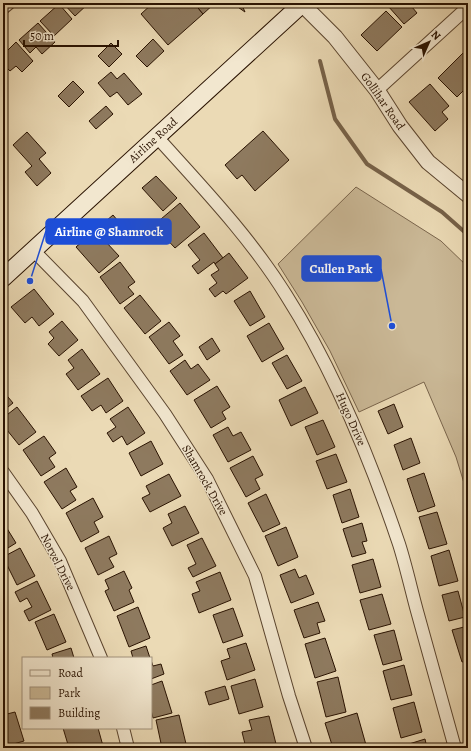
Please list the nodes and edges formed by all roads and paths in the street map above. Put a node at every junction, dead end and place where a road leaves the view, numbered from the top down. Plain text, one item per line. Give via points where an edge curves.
1 (8, 3) edge
2 (302, 3) edge
3 (3, 8) edge
4 (468, 8) edge
5 (377, 90) junction
6 (157, 137) junction
7 (468, 195) edge
8 (33, 250) junction
9 (3, 278) edge
10 (3, 472) edge
11 (101, 657) edge
12 (123, 729) edge
13 (128, 748) edge
14 (306, 748) edge
15 (455, 748) edge

1 - 3 street
2 - 5 street, Gollihar Road via 336,37
2 - 6 main road, Airline Road
4 - 5 street
5 - 7 street, Gollihar Road via 400,126 428,162
6 - 8 main road, Airline Road
6 - 15 street, Hugo Drive via 249,243 286,294 313,339 341,395 364,448 400,545
8 - 9 main road, Airline Road
8 - 14 street, Shamrock Drive via 83,301 165,414 207,479 255,576
10 - 11 street, Norvel Drive via 32,513 60,561
12 - 13 street

